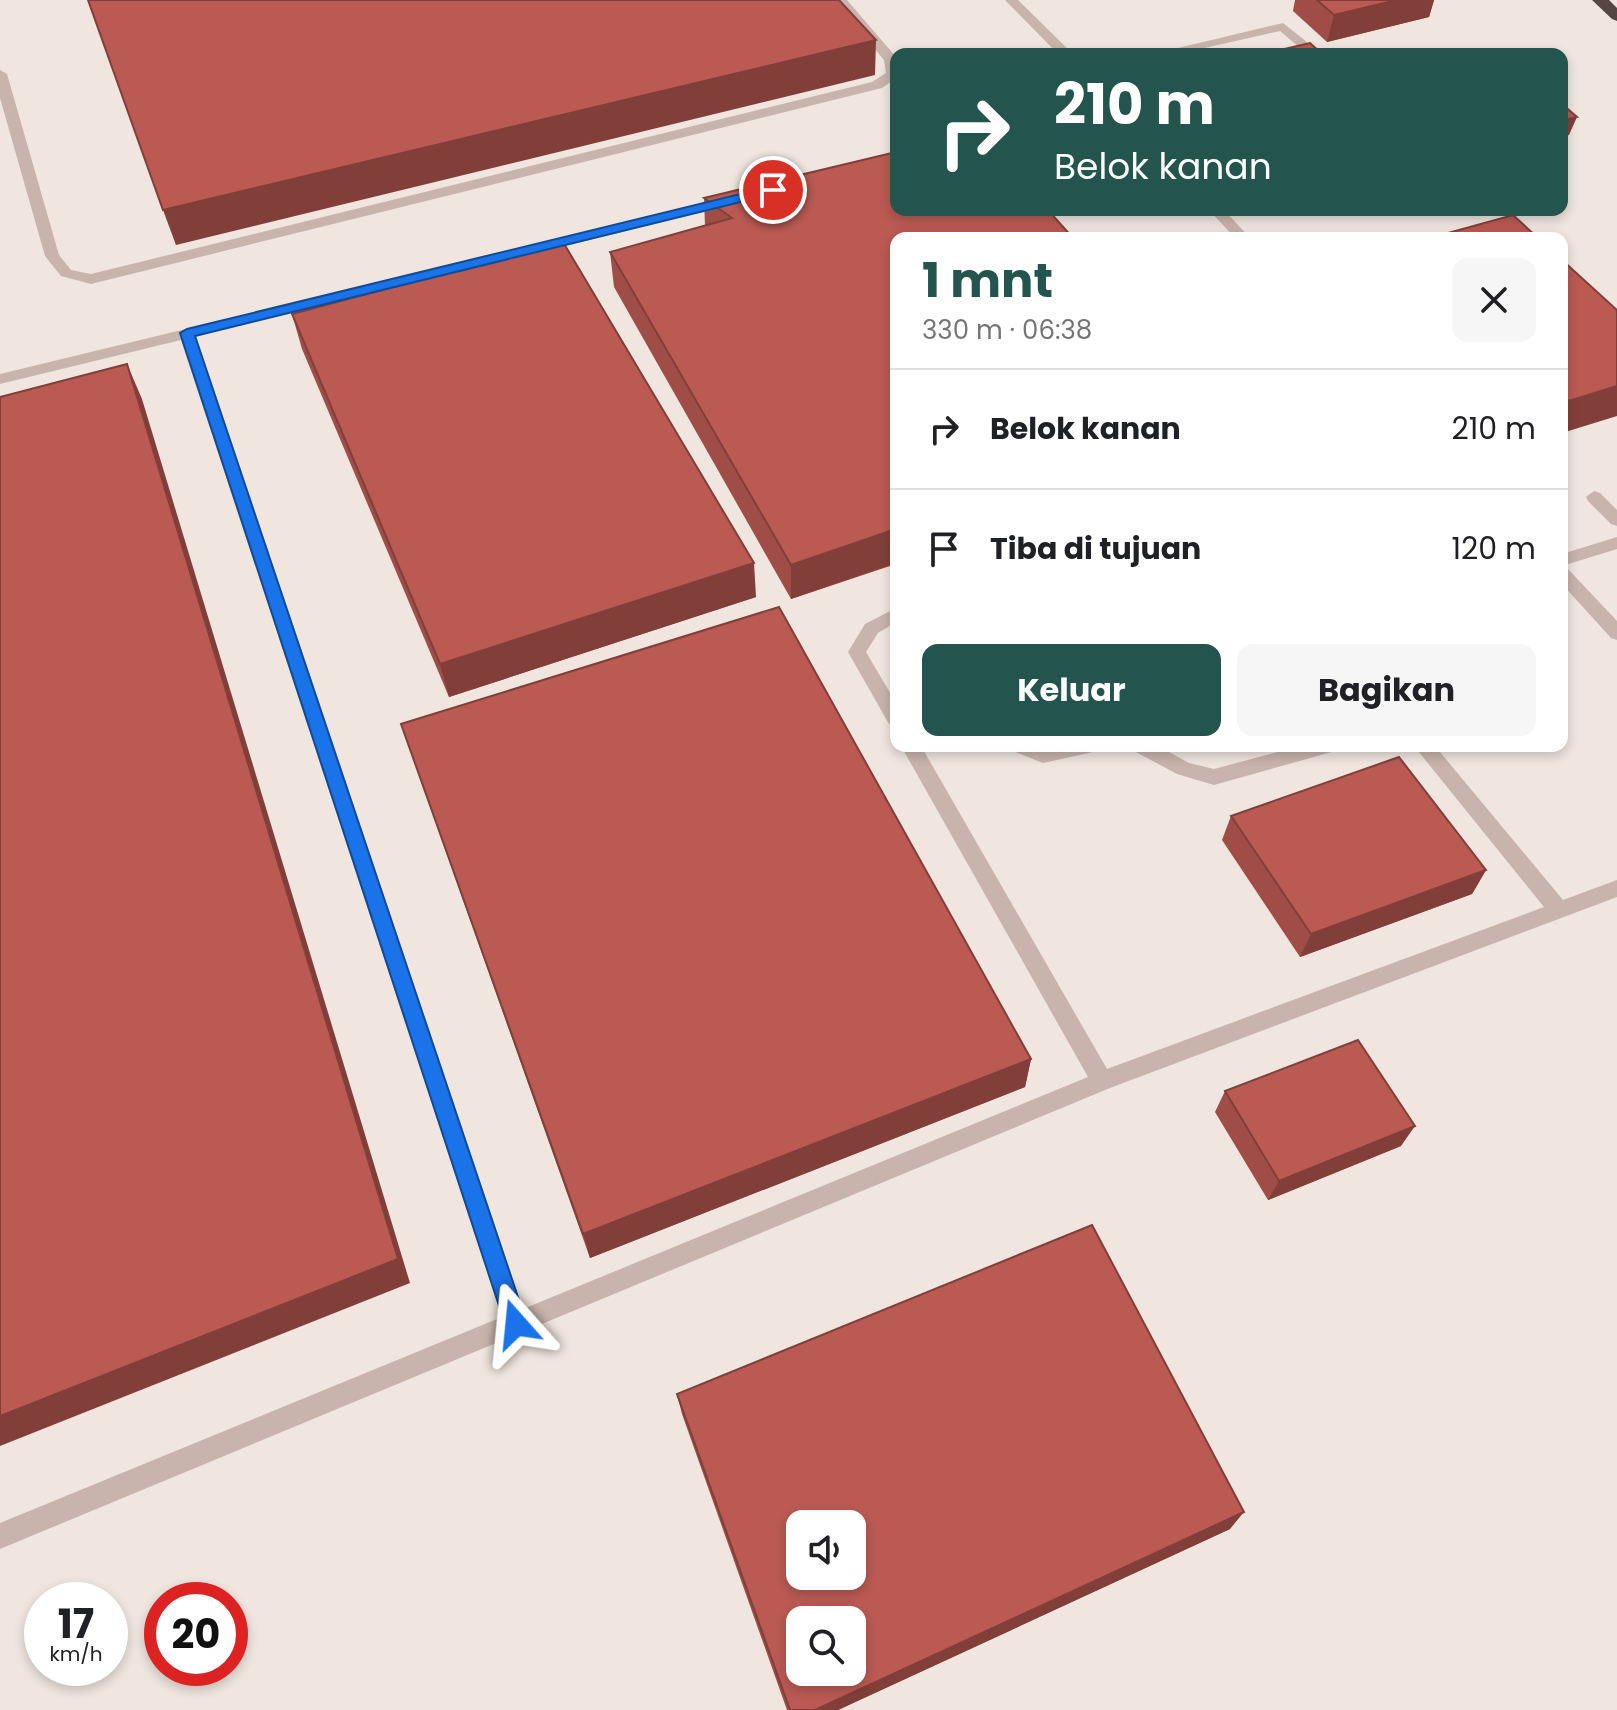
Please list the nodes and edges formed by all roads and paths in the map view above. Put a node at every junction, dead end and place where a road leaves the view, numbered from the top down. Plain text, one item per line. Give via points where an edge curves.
1 (840, 0) edge
2 (1011, 0) edge
3 (1600, 0) edge
4 (1617, 16) edge
5 (1060, 48) edge
6 (1190, 48) edge
7 (1308, 48) edge
8 (890, 58) edge
9 (0, 74) edge
10 (890, 76) edge
11 (742, 198) edge
12 (1222, 216) edge
13 (1237, 232) edge
14 (187, 333) junction
15 (0, 379) edge
16 (1594, 497) dead end
17 (1617, 520) edge
18 (1617, 543) edge
19 (1568, 558) edge
20 (1568, 580) edge
21 (890, 617) edge
22 (1617, 633) edge
23 (890, 709) edge
24 (914, 752) edge
25 (1035, 752) edge
26 (1058, 752) edge
27 (1152, 752) edge
28 (1306, 752) edge
29 (1429, 752) edge
30 (1617, 888) edge
31 (1559, 910) junction
32 (1102, 1081) junction
33 (516, 1324) junction
34 (0, 1536) edge

1 - 8 lane
2 - 5 lane
3 - 4 highway
6 - 7 lane via 1283,27
9 - 10 lane via 52,256 66,273 91,279 877,85
11 - 14 lane
12 - 13 lane
14 - 15 lane
14 - 33 lane
16 - 17 lane
18 - 19 lane
20 - 22 lane
21 - 23 lane via 863,635 857,652
24 - 32 lane
25 - 26 lane
27 - 28 lane via 1214,777
29 - 31 lane
30 - 31 lane
31 - 32 lane
32 - 33 lane
33 - 34 lane

